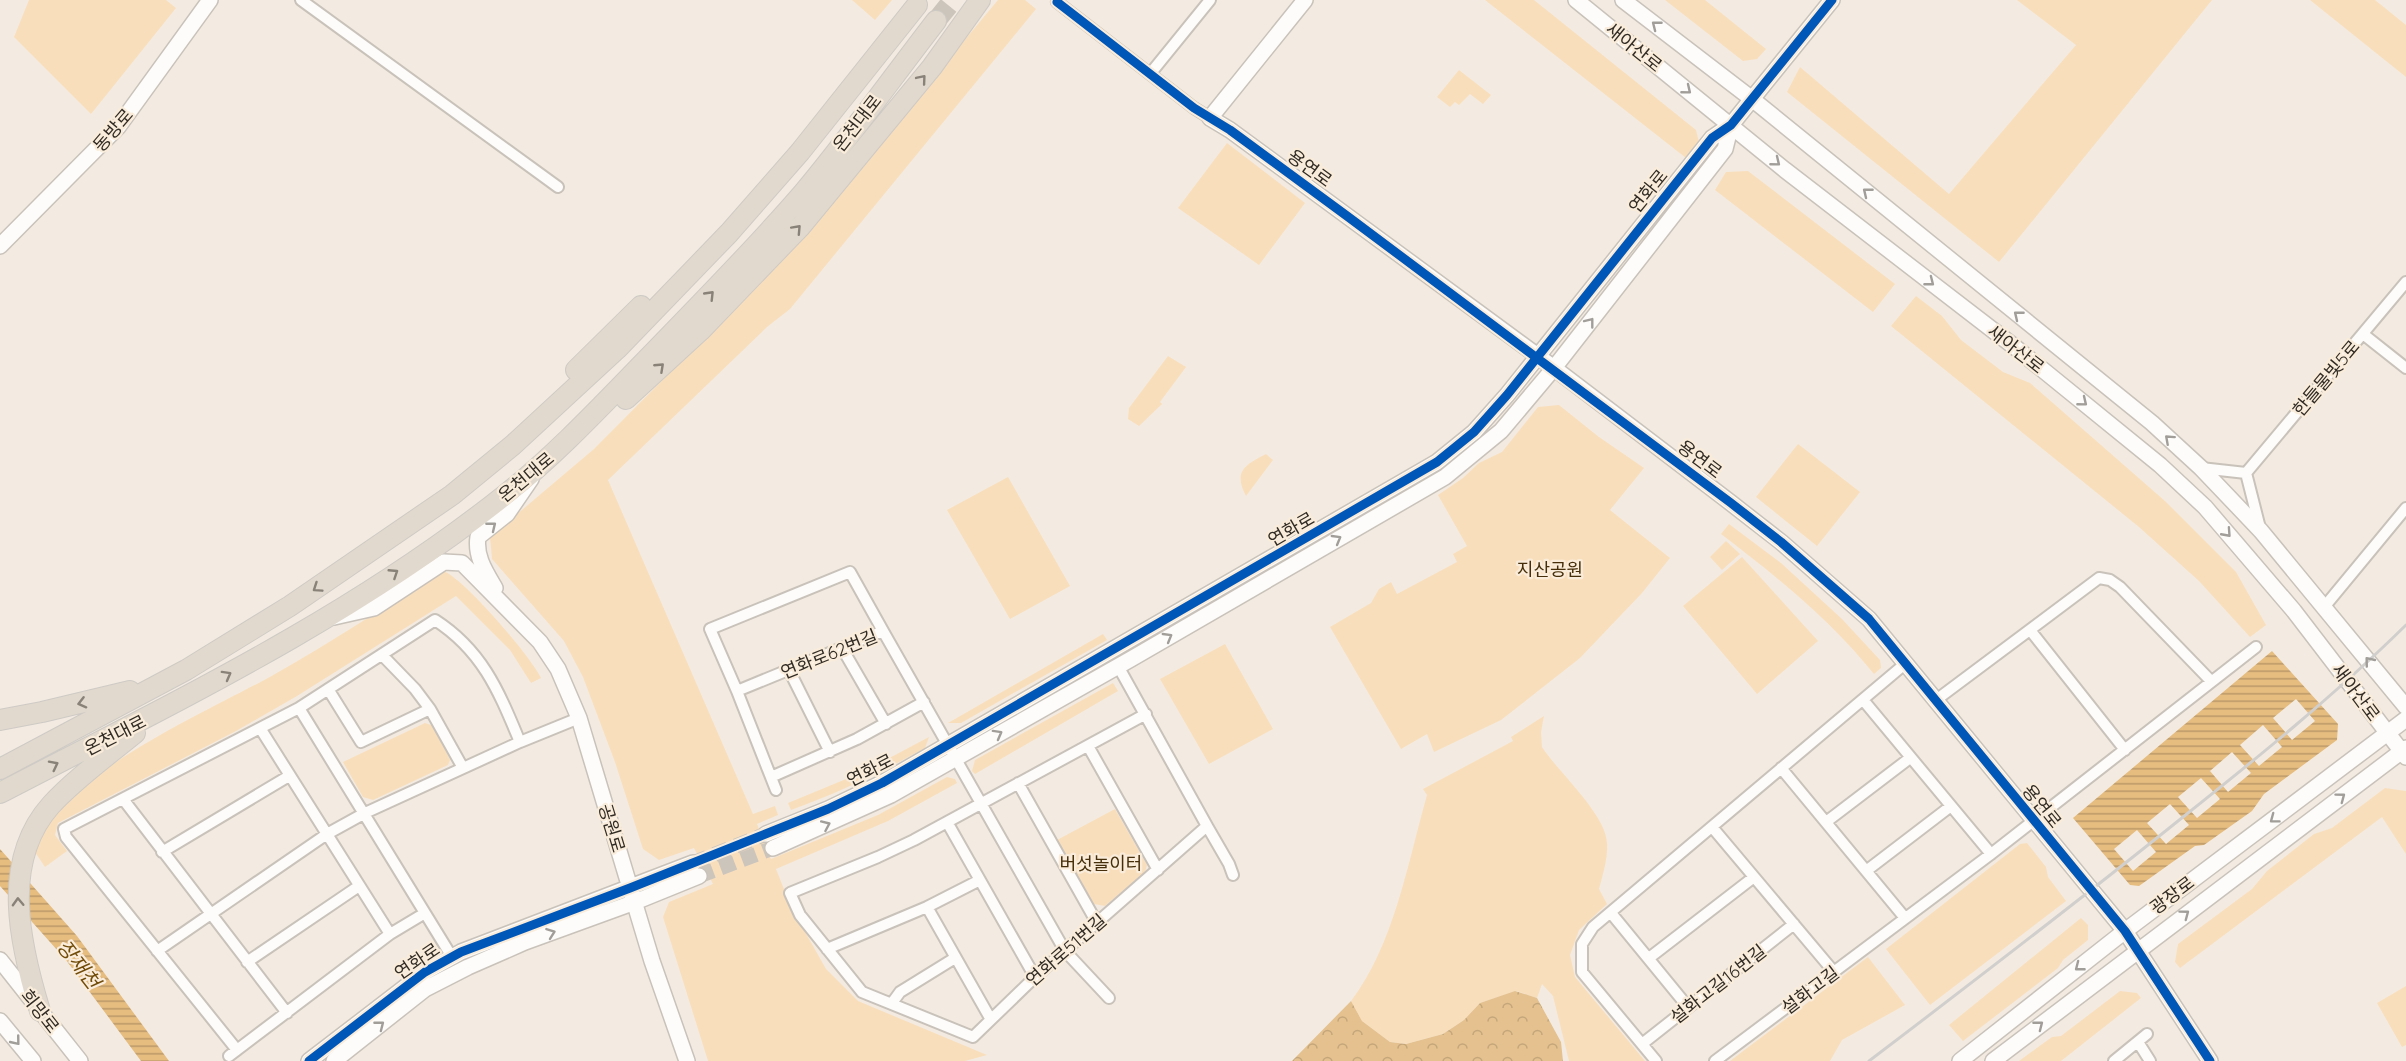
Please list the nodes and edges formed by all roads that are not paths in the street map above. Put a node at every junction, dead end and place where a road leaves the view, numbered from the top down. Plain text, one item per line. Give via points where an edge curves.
1 (210, 0) edge
2 (302, 0) edge
3 (980, 0) edge
4 (1058, 0) edge
5 (1210, 0) edge
6 (1305, 0) edge
7 (1576, 0) edge
8 (1623, 0) edge
9 (1832, 0) edge
10 (910, 2) edge
11 (936, 21) tunnel mouth
12 (1149, 74) junction
13 (1752, 99) junction
14 (1210, 118) junction
15 (1731, 125) junction
16 (558, 187) dead end
17 (0, 246) edge
18 (2406, 282) edge
19 (2363, 334) junction
20 (1537, 357) junction
21 (2406, 368) edge
22 (1554, 369) junction
23 (596, 412) junction
24 (541, 465) junction
25 (2201, 468) junction
26 (2246, 473) junction
27 (2406, 508) edge
28 (2261, 531) junction
29 (2325, 606) junction
30 (510, 610) junction
31 (322, 619) junction
32 (2030, 630) junction
33 (884, 631) junction
34 (2256, 647) dead end
35 (842, 648) junction
36 (383, 656) junction
37 (1906, 663) junction
38 (1118, 666) junction
39 (789, 670) junction
40 (2211, 681) junction
41 (159, 684) junction
42 (328, 689) junction
43 (737, 691) junction
44 (1936, 700) junction
45 (1864, 701) junction
46 (924, 702) junction
47 (2406, 707) edge
48 (299, 708) junction
49 (430, 709) junction
50 (164, 710) junction
51 (1146, 714) junction
52 (579, 718) junction
53 (2406, 719) edge
54 (0, 720) edge
55 (886, 724) junction
56 (81, 725) junction
57 (260, 728) junction
58 (2388, 733) junction
59 (520, 742) junction
60 (1088, 746) junction
61 (2125, 750) junction
62 (830, 752) junction
63 (953, 752) junction
64 (2405, 752) edge
65 (0, 753) edge
66 (1910, 758) junction
67 (463, 768) junction
68 (1781, 768) junction
69 (0, 769) edge
70 (289, 776) junction
71 (771, 777) junction
72 (1018, 783) junction
73 (776, 790) dead end
74 (1, 792) edge
75 (123, 799) junction
76 (981, 802) junction
77 (1951, 806) junction
78 (365, 813) junction
79 (2032, 820) junction
80 (947, 822) junction
81 (1826, 822) junction
82 (1208, 826) junction
83 (1712, 826) junction
84 (327, 834) junction
85 (766, 834) tunnel mouth
86 (773, 848) tunnel mouth
87 (162, 852) junction
88 (1991, 854) junction
89 (696, 869) tunnel mouth
90 (1158, 870) junction
91 (1866, 871) junction
92 (1233, 875) dead end
93 (1754, 878) junction
94 (980, 880) junction
95 (359, 886) junction
96 (632, 895) junction
97 (927, 907) junction
98 (210, 913) junction
99 (425, 913) junction
100 (1611, 913) junction
101 (1905, 918) junction
102 (1097, 923) junction
103 (1794, 924) junction
104 (2124, 931) junction
105 (390, 934) junction
106 (2138, 949) junction
107 (827, 950) junction
108 (157, 951) junction
109 (1065, 951) junction
110 (452, 957) junction
111 (955, 958) junction
112 (1649, 958) junction
113 (0, 960) edge
114 (248, 962) junction
115 (1834, 972) junction
116 (1035, 977) junction
117 (1109, 998) dead end
118 (892, 1003) junction
119 (1688, 1007) junction
120 (40, 1011) junction
121 (287, 1013) junction
122 (990, 1018) junction
123 (0, 1021) edge
124 (2147, 1034) dead end
125 (2138, 1042) junction
126 (1642, 1044) junction
127 (33, 1061) edge
128 (80, 1061) edge
129 (309, 1061) edge
130 (334, 1061) edge
131 (687, 1061) edge
132 (1656, 1061) edge
133 (1714, 1061) edge
134 (1960, 1061) edge
135 (1993, 1061) edge
136 (2114, 1061) edge
137 (2150, 1061) edge
138 (2210, 1061) edge

1 - 17 street, 동방로 via 118,127
2 - 16 street
23 -> 3 highway via 625,400 700,331 801,226 932,67
4 - 12 street, 용연로
5 - 12 street
6 - 14 street
7 -> 15 street, 새아산로
13 -> 8 street, 새아산로
9 - 13 street
10 -> 41 highway, 온천대로 via 800,152 729,233 617,349 513,445 452,495 290,606
23 -> 11 highway, 온천대로 via 739,265 805,190
12 - 14 street, 용연로
13 - 15 street
25 -> 13 street, 새아산로 via 2152,423
14 - 20 street, 용연로
15 - 20 street, 연화로 via 1712,138
22 -> 15 street, 연화로 via 1725,149
15 -> 58 street, 새아산로 via 2168,472 2205,507 2279,593
18 - 19 street, 한들물빛5로
19 - 21 street
19 - 26 street, 한들물빛5로
20 - 22 street, 용연로
20 - 63 street, 연화로 via 1474,432 1437,462
22 - 37 street, 용연로 via 1781,542 1869,619
38 -> 22 street, 연화로 via 1445,477 1501,431
23 - 24 highway, 온천대로
30 -> 24 street via 485,572 476,550 478,537 507,514
31 -> 24 highway, 온천대로 via 448,538
25 - 26 street
25 - 28 street, 새아산로
26 - 28 street
27 - 29 street
28 - 29 street, 새아산로
47 -> 29 street, 새아산로
30 - 31 street via 462,563 444,562 374,608
30 - 52 street, 공원로 via 540,642 558,669
50 -> 31 highway, 온천대로
32 - 40 street via 2099,578 2110,580
32 - 44 street
32 - 61 street
33 - 35 street, 연화로62번길
33 - 43 street via 850,572 828,580 710,629
33 - 46 street, 연화로62번길
34 - 40 street, 용연로
35 - 39 street, 연화로62번길
35 - 55 street
36 - 42 street
36 - 49 street
36 - 59 street via 435,620 473,654 495,683
37 - 44 street, 용연로
37 - 45 street
38 - 51 street
63 -> 38 street, 연화로
39 - 43 street, 연화로62번길
39 - 62 street
40 - 61 street, 용연로
41 -> 54 highway
41 - 56 highway, 온천대로
42 - 48 street
42 - 49 street via 361,742
43 - 71 street
44 - 79 street, 용연로
45 - 66 street
45 - 68 street
46 - 55 street
46 - 63 street, 연화로62번길
48 - 57 street
48 - 78 street
49 - 67 street
74 -> 50 highway, 온천대로
120 -> 50 highway via 24,960 17,896 33,831 50,806
51 - 60 street
51 - 82 street
52 - 59 street
52 - 96 street, 공원로
53 - 58 street, 광장로
55 - 62 street
56 - 65 highway
56 - 69 highway, 온천대로
57 - 70 street
57 - 75 street
58 - 64 street, 새아산로
58 -> 104 street, 광장로
59 - 67 street
60 - 72 street
60 - 90 street
61 - 79 street, 용연로
62 - 71 street
63 - 76 street
63 - 85 street, 연화로
86 -> 63 street, 연화로 via 891,795
106 -> 64 street, 광장로
66 - 77 street
66 - 81 street
67 - 78 street
68 - 81 street
68 - 83 street
70 - 84 street
70 - 87 street
71 - 73 street
72 - 76 street
72 - 102 street
75 - 87 street
75 - 108 street via 64,829 66,837
76 - 80 street
76 - 109 street
77 - 88 street
77 - 91 street
78 - 84 street
78 - 99 street
79 - 88 street, 설화고길
79 - 104 street, 용연로
80 - 94 street
80 - 107 street, 연화로51번길 via 878,857 790,893 800,915
81 - 91 street
82 - 90 street, 연화로51번길
82 - 92 street
83 - 93 street
83 - 100 street
84 - 95 street
84 - 98 street
87 - 98 street
88 - 101 street, 설화고길
89 - 96 street, 연화로
90 - 102 street, 연화로51번길
91 - 101 street
93 - 103 street
93 - 112 street
94 - 97 street
94 - 116 street
95 - 105 street
95 - 114 street
96 - 110 street, 연화로 via 494,938
130 -> 96 street, 연화로 via 434,985
96 - 131 street, 공원로
97 - 107 street
97 - 111 street
98 - 108 street
98 - 114 street
99 - 105 street
99 - 110 street
100 - 112 street
100 - 126 street via 1593,927 1582,944 1582,972
101 - 115 street, 설화고길
102 - 109 street, 연화로51번길
103 - 115 street
103 - 119 street, 설화고길16번길
104 - 106 street, 용연로
104 -> 134 street, 광장로
105 - 121 street
135 -> 106 street, 광장로
106 - 138 street, 용연로
107 - 118 street, 연화로51번길 via 862,992
108 - 121 street via 233,1053
109 - 116 street, 연화로51번길
109 - 117 street
110 - 129 street, 연화로 via 425,972
111 - 118 street via 900,992
111 - 122 street
112 - 119 street
113 - 120 street, 희망로
114 - 121 street
115 - 133 street, 설화고길
116 - 122 street, 연화로51번길
118 - 122 street, 연화로51번길 via 973,1037
119 - 126 street, 설화고길16번길
120 - 128 street, 희망로
123 -> 127 street, 희망로
124 - 125 street
125 - 136 street
125 - 137 street
126 - 132 street

